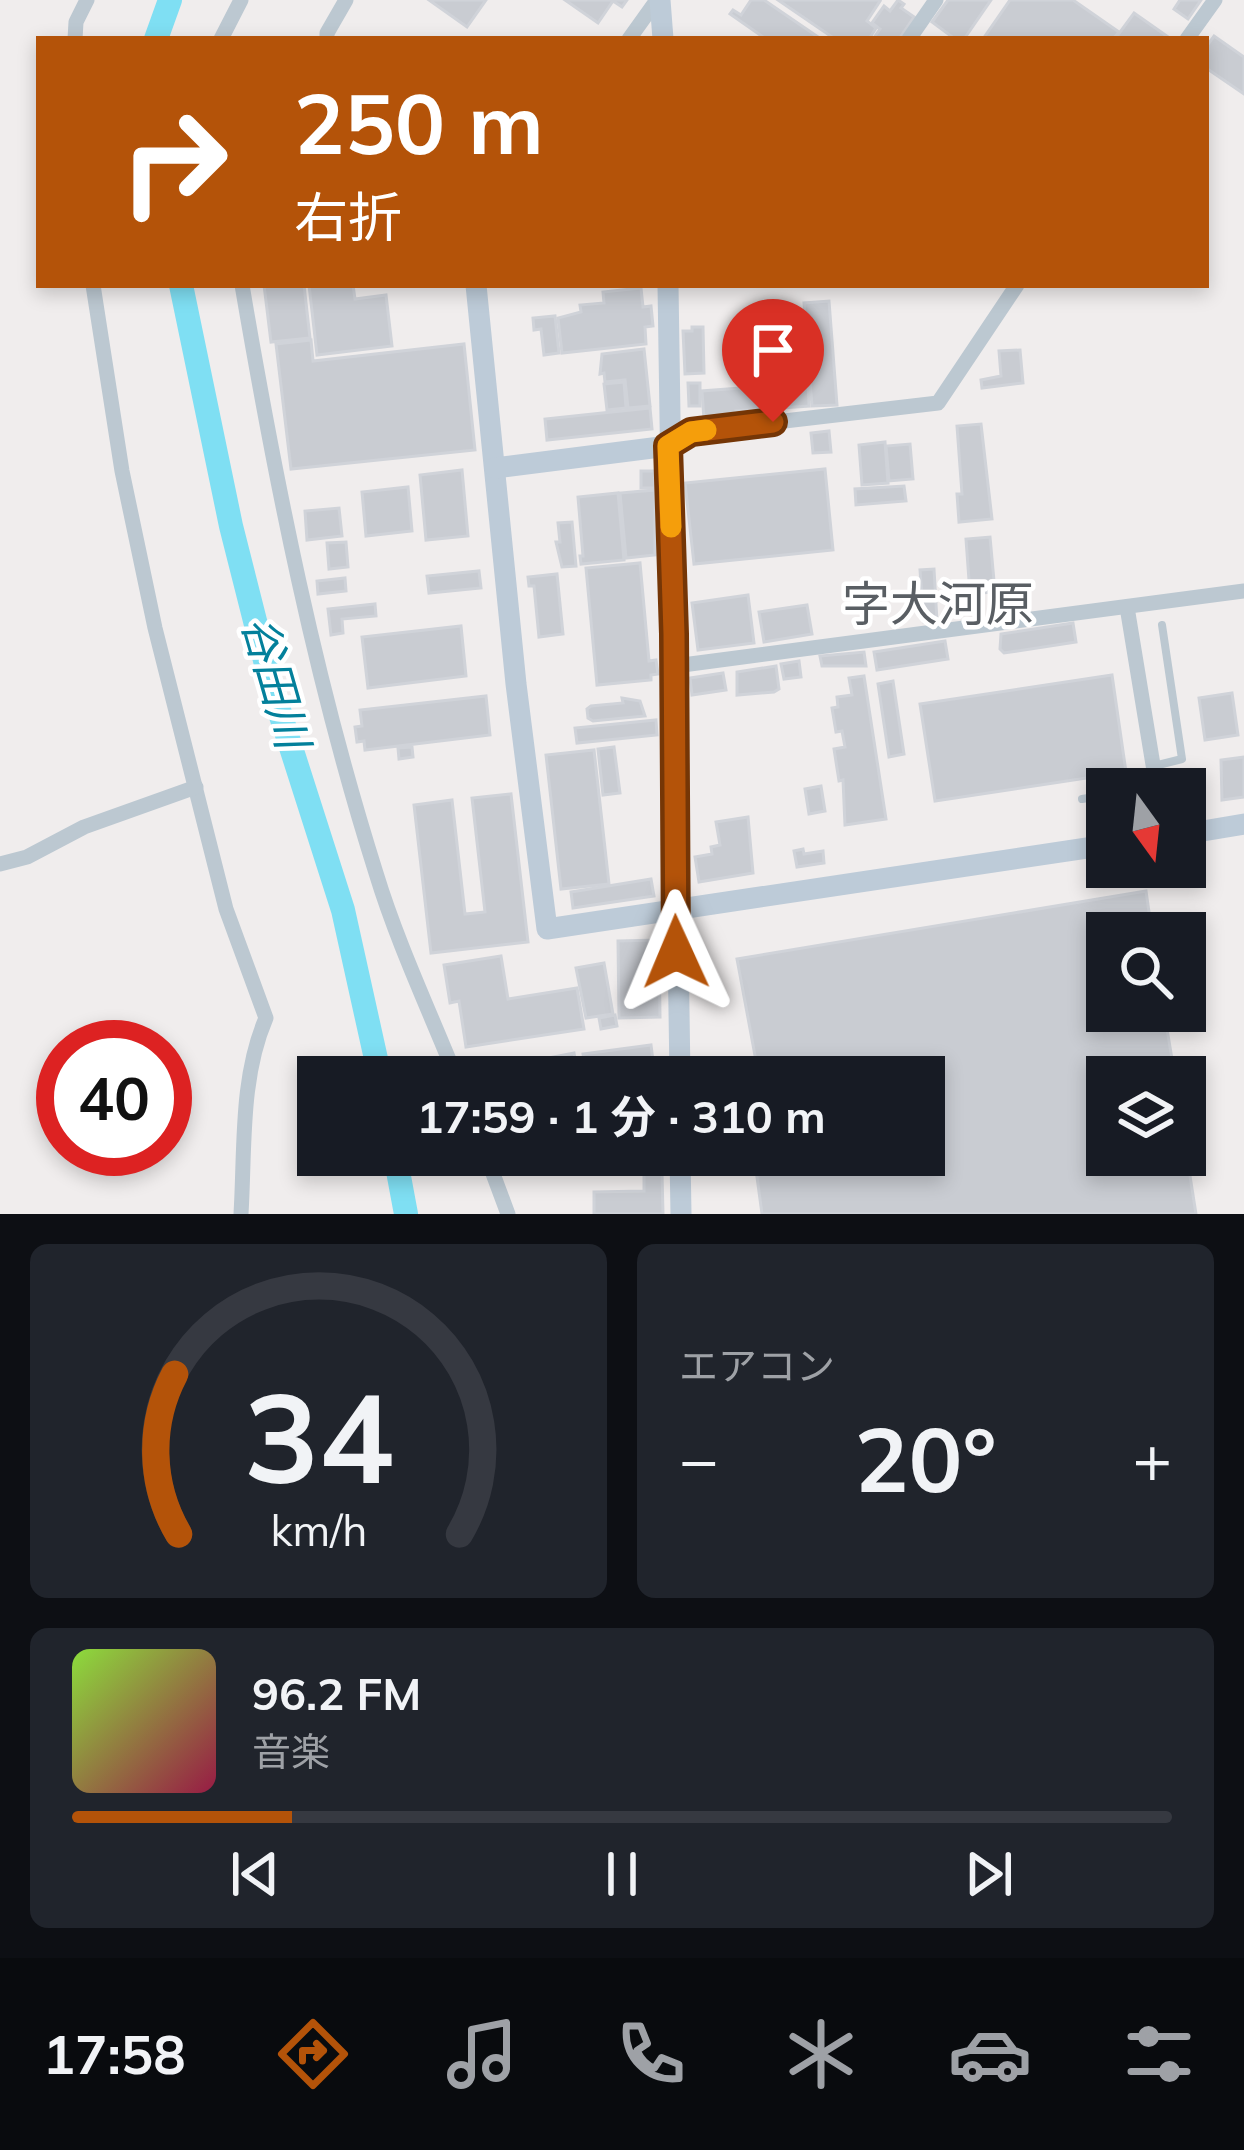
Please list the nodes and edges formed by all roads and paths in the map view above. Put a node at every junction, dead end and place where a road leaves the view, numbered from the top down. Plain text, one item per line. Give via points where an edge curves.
1 (241, 0) edge
2 (346, 0) edge
3 (659, 0) edge
4 (936, 0) edge
5 (1215, 0) edge
6 (77, 2) edge
7 (75, 36) edge
8 (223, 36) edge
9 (327, 36) edge
10 (631, 36) edge
11 (663, 36) edge
12 (911, 36) edge
13 (1189, 36) edge
14 (93, 288) edge
15 (243, 288) edge
16 (476, 288) edge
17 (668, 288) edge
18 (1015, 288) edge
19 (668, 446) junction
20 (495, 468) junction
21 (1244, 592) edge
22 (1127, 607) junction
23 (1162, 625) dead end
24 (675, 666) junction
25 (1153, 766) joint
26 (196, 788) junction
27 (1086, 798) edge
28 (1082, 799) dead end
29 (1244, 824) edge
30 (1206, 830) edge
31 (1086, 848) edge
32 (0, 864) edge
33 (675, 911) junction
34 (448, 1056) edge
35 (679, 1056) edge
36 (493, 1176) edge
37 (680, 1176) edge
38 (241, 1214) edge
39 (508, 1214) edge
40 (681, 1214) edge

1 - 8 street
2 - 9 street
3 - 10 street
3 - 11 street
4 - 12 street
5 - 13 street
6 - 7 street
14 - 26 street via 127,494
15 - 34 street via 327,705 376,876
16 - 20 street
17 - 19 street
18 - 19 street via 938,403 691,432
19 - 20 street
19 - 24 street
20 - 33 street via 548,928
21 - 22 street
22 - 24 street
22 - 25 street
23 - 25 lane via 1182,759
24 - 33 street
26 - 32 street
26 - 38 street via 226,909 266,1018 248,1079
27 - 28 lane
29 - 30 street
31 - 33 street
33 - 35 street
36 - 39 street
37 - 40 street

